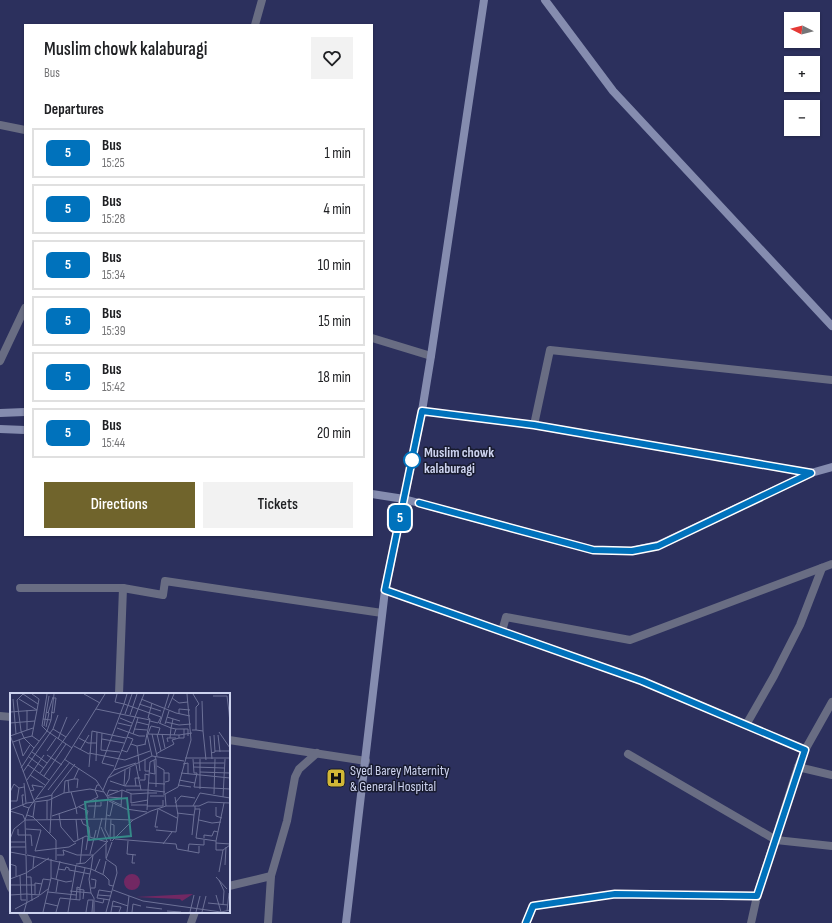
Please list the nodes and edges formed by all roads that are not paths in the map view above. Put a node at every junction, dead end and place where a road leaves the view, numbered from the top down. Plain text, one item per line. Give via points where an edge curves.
1 (262, 0) edge
2 (484, 0) edge
3 (545, 0) edge
4 (255, 24) edge
5 (0, 124) edge
6 (24, 130) edge
7 (24, 310) edge
8 (832, 326) edge
9 (373, 338) edge
10 (431, 356) junction
11 (0, 361) edge
12 (832, 380) edge
13 (422, 411) junction
14 (24, 412) edge
15 (0, 413) edge
16 (534, 425) junction
17 (0, 428) edge
18 (24, 430) edge
19 (832, 467) edge
20 (811, 473) junction
21 (373, 494) edge
22 (404, 499) junction
23 (832, 564) edge
24 (822, 568) junction
25 (20, 588) dead end
26 (123, 588) junction
27 (385, 590) junction
28 (382, 613) junction
29 (502, 631) junction
30 (119, 693) edge
31 (832, 702) edge
32 (0, 716) edge
33 (10, 717) edge
34 (746, 725) junction
35 (230, 740) edge
36 (805, 750) junction
37 (317, 753) junction
38 (628, 754) dead end
39 (366, 761) junction
40 (798, 767) junction
41 (832, 775) edge
42 (776, 840) junction
43 (832, 846) edge
44 (0, 859) edge
45 (271, 876) junction
46 (10, 885) edge
47 (230, 886) edge
48 (757, 896) junction
49 (23, 913) edge
50 (195, 913) edge
51 (28, 923) edge
52 (191, 923) edge
53 (268, 923) edge
54 (346, 923) edge
55 (526, 923) edge
56 (751, 923) edge

1 - 4 street
2 - 10 main road
3 - 8 main road via 613,91
5 - 6 street
7 - 11 street
9 - 10 street
10 - 13 main road
12 - 16 street via 550,350
13 - 16 street
13 - 22 main road
14 - 15 main road
16 - 20 street
17 - 18 main road
19 - 20 main road
20 - 22 main road via 658,546 632,551 593,550
21 - 22 main road
22 - 27 main road
23 - 24 street
24 - 29 street via 630,640 506,617
24 - 34 street via 800,625
25 - 26 street
26 - 28 street via 163,595 165,581
26 - 30 street
27 - 28 main road
27 - 29 street
28 - 39 main road
29 - 34 street via 642,681
31 - 36 street
32 - 33 street
34 - 36 street
35 - 37 street
36 - 40 street
37 - 39 street
37 - 45 street via 299,769 295,777 287,821
38 - 42 street
39 - 54 main road
40 - 41 street
40 - 42 street
42 - 43 street
42 - 48 street
44 - 46 street
45 - 47 street
45 - 53 street
48 - 55 street via 615,894 533,906
48 - 56 street
49 - 51 street
50 - 52 street

